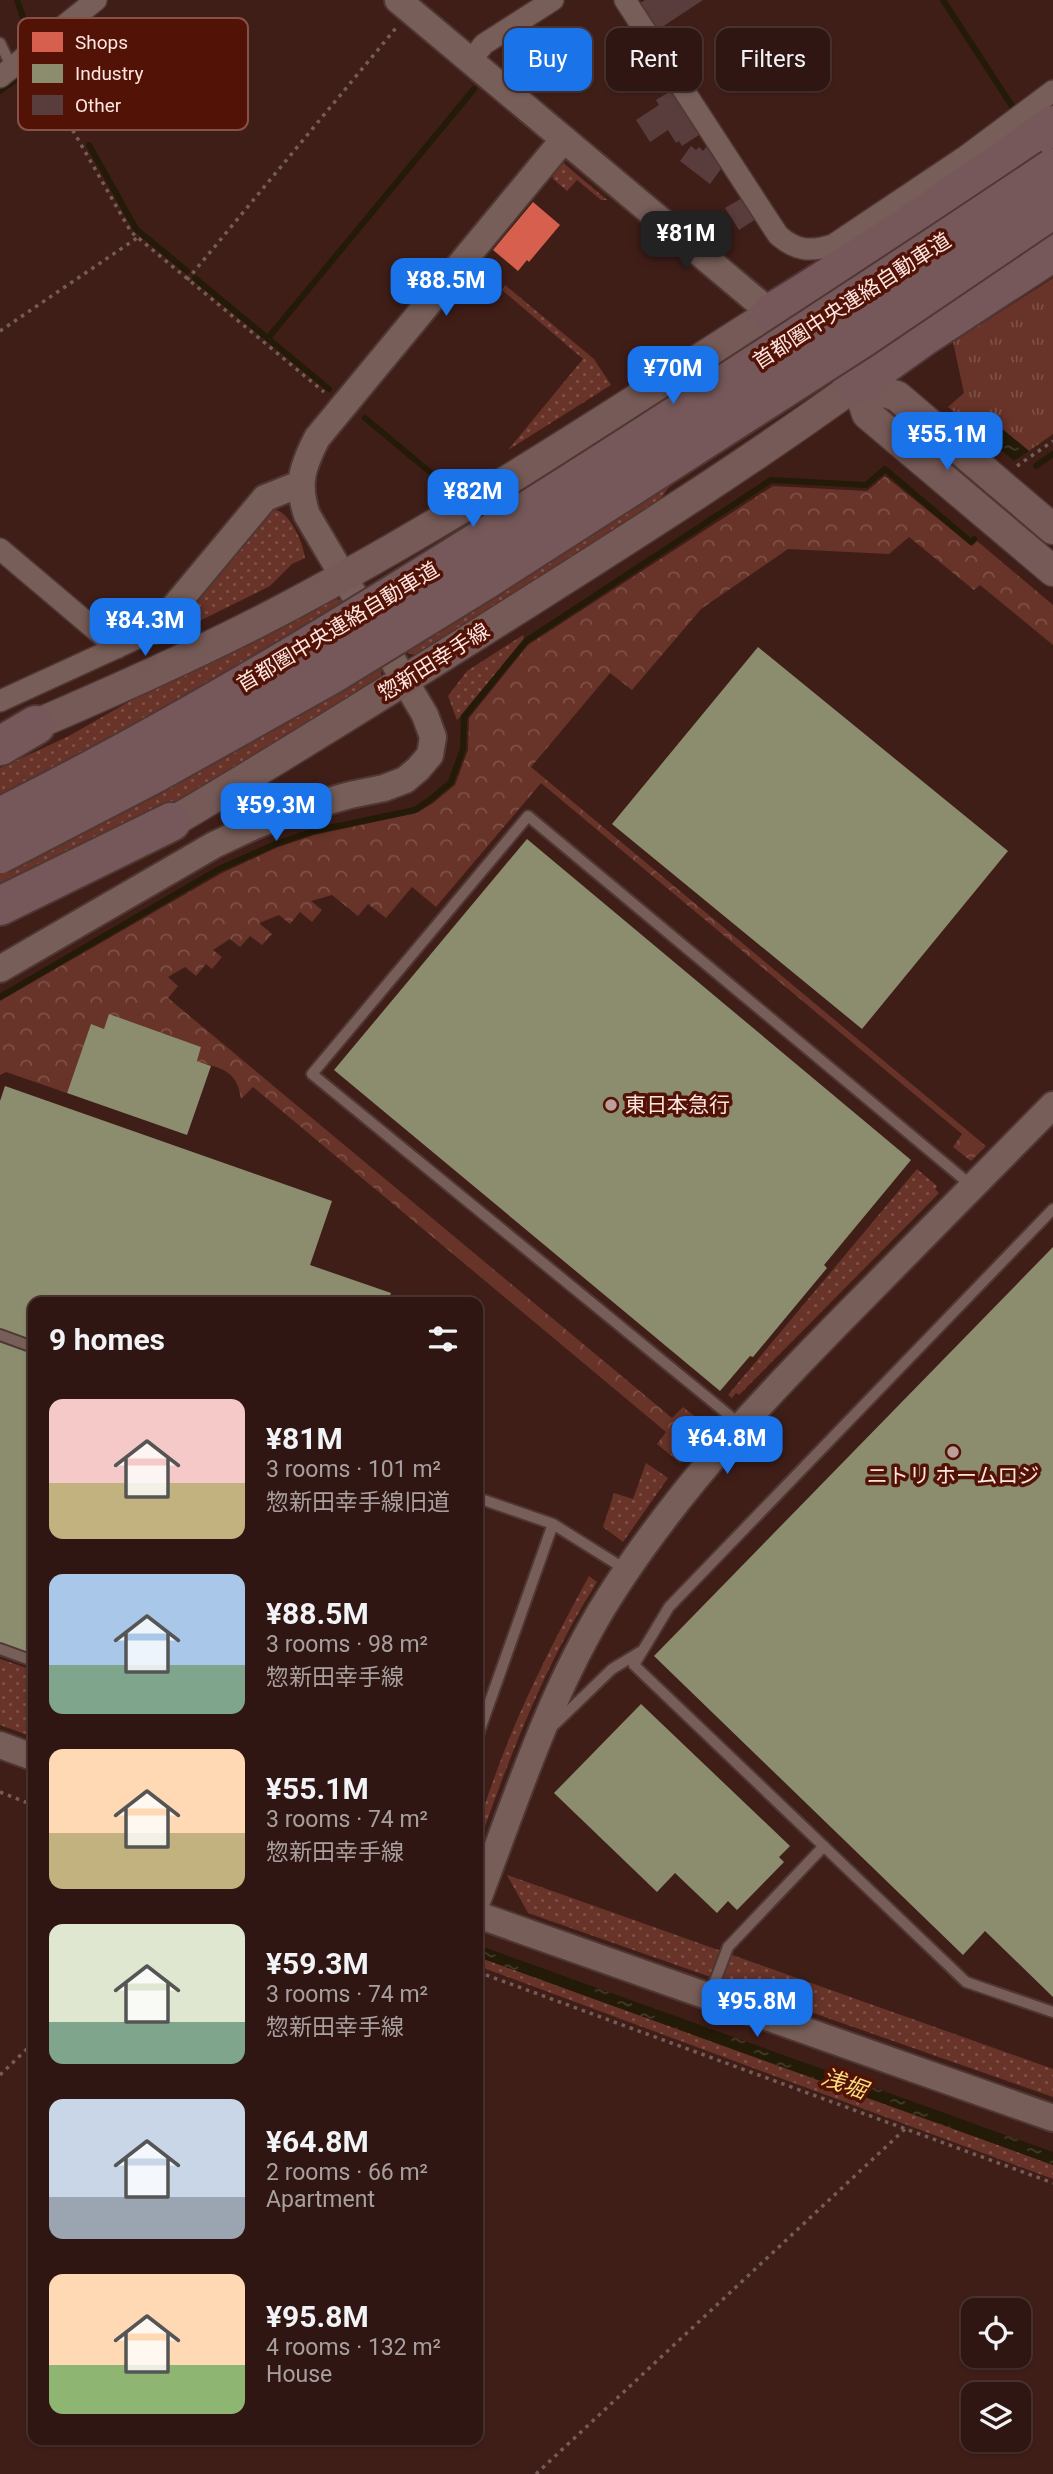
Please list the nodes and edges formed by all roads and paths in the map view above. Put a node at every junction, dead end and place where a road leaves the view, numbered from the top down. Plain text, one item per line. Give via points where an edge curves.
1 (552, 0) edge
2 (625, 0) edge
3 (91, 2) edge
4 (405, 5) edge
5 (72, 18) edge
6 (0, 43) edge
7 (471, 60) junction
8 (6, 72) edge
9 (1053, 91) edge
10 (1053, 125) edge
11 (73, 130) edge
12 (564, 139) junction
13 (1053, 168) edge
14 (971, 195) junction
15 (1053, 209) edge
16 (1005, 211) dead end
17 (1011, 224) dead end
18 (137, 238) junction
19 (1014, 247) dead end
20 (1053, 253) edge
21 (187, 280) junction
22 (771, 313) junction
23 (0, 331) edge
24 (857, 384) junction
25 (342, 406) junction
26 (1053, 441) edge
27 (547, 457) junction
28 (1012, 470) dead end
29 (300, 484) junction
30 (677, 507) junction
31 (1053, 529) edge
32 (0, 549) edge
33 (1053, 571) edge
34 (342, 576) junction
35 (155, 630) joint
36 (117, 648) junction
37 (405, 681) junction
38 (0, 701) edge
39 (36, 725) junction
40 (0, 740) edge
41 (0, 746) edge
42 (0, 817) edge
43 (171, 822) junction
44 (0, 854) edge
45 (0, 906) edge
46 (0, 922) edge
47 (0, 969) edge
48 (1053, 1105) edge
49 (973, 1186) junction
50 (1053, 1209) edge
51 (0, 1335) edge
52 (28, 1345) edge
53 (741, 1424) junction
54 (483, 1500) edge
55 (553, 1524) junction
56 (628, 1571) junction
57 (0, 1650) edge
58 (643, 1651) junction
59 (28, 1659) edge
60 (483, 1721) edge
61 (537, 1741) junction
62 (0, 1745) edge
63 (28, 1755) edge
64 (0, 1792) edge
65 (28, 1803) edge
66 (824, 1846) junction
67 (483, 1886) edge
68 (483, 1917) edge
69 (483, 1974) edge
70 (709, 1997) junction
71 (1053, 2012) edge
72 (28, 2048) edge
73 (0, 2075) edge
74 (1053, 2118) edge
75 (905, 2129) junction
76 (1053, 2183) edge
77 (536, 2474) edge

1 - 7 street via 484,44
2 - 9 street via 778,235 791,246 818,250 833,245
3 - 5 street
4 - 7 street
4 - 21 path
6 - 8 lane
7 - 12 street
10 - 14 highway
11 - 18 path
12 - 22 street
12 - 25 street
13 - 42 highway, 首都圏中央連絡自動車道, bridge via 832,316 461,553 261,675
14 - 16 lane via 999,203
14 - 22 highway
15 - 44 highway, 首都圏中央連絡自動車道, bridge via 861,340 487,579 155,774
17 - 19 lane
18 - 21 path
18 - 23 path
20 - 24 highway via 1005,277
21 - 25 path
22 - 24 main road
22 - 27 main road
24 - 30 main road, 惣新田幸手線
24 - 31 main road via 897,396
24 - 33 main road via 867,414
25 - 29 street via 317,438
26 - 28 path
27 - 30 main road via 621,426 665,416 685,429 692,440 694,457
27 - 34 main road
29 - 34 street via 307,514
29 - 35 street via 265,498
30 - 37 main road, 惣新田幸手線
32 - 36 street
34 - 37 street
34 - 39 main road via 204,649
35 - 36 street
36 - 38 street
37 - 43 main road, 惣新田幸手線
37 - 47 street via 433,737 430,755 405,780 252,827
39 - 40 main road
39 - 41 highway
43 - 45 highway
43 - 46 main road, 惣新田幸手線
48 - 49 street
49 - 53 street
49 - 53 lane via 528,817 312,1074
50 - 58 lane via 669,1607
51 - 52 lane
53 - 56 street
54 - 55 lane
55 - 56 lane
55 - 60 lane
56 - 61 street via 572,1665
57 - 59 lane
58 - 61 lane via 612,1669
58 - 66 lane via 634,1665
61 - 67 street
62 - 63 street
64 - 65 path
66 - 70 lane via 728,1947
66 - 71 lane via 966,1982
68 - 70 street
69 - 75 path
70 - 74 street
72 - 73 path
75 - 76 path
75 - 77 path

